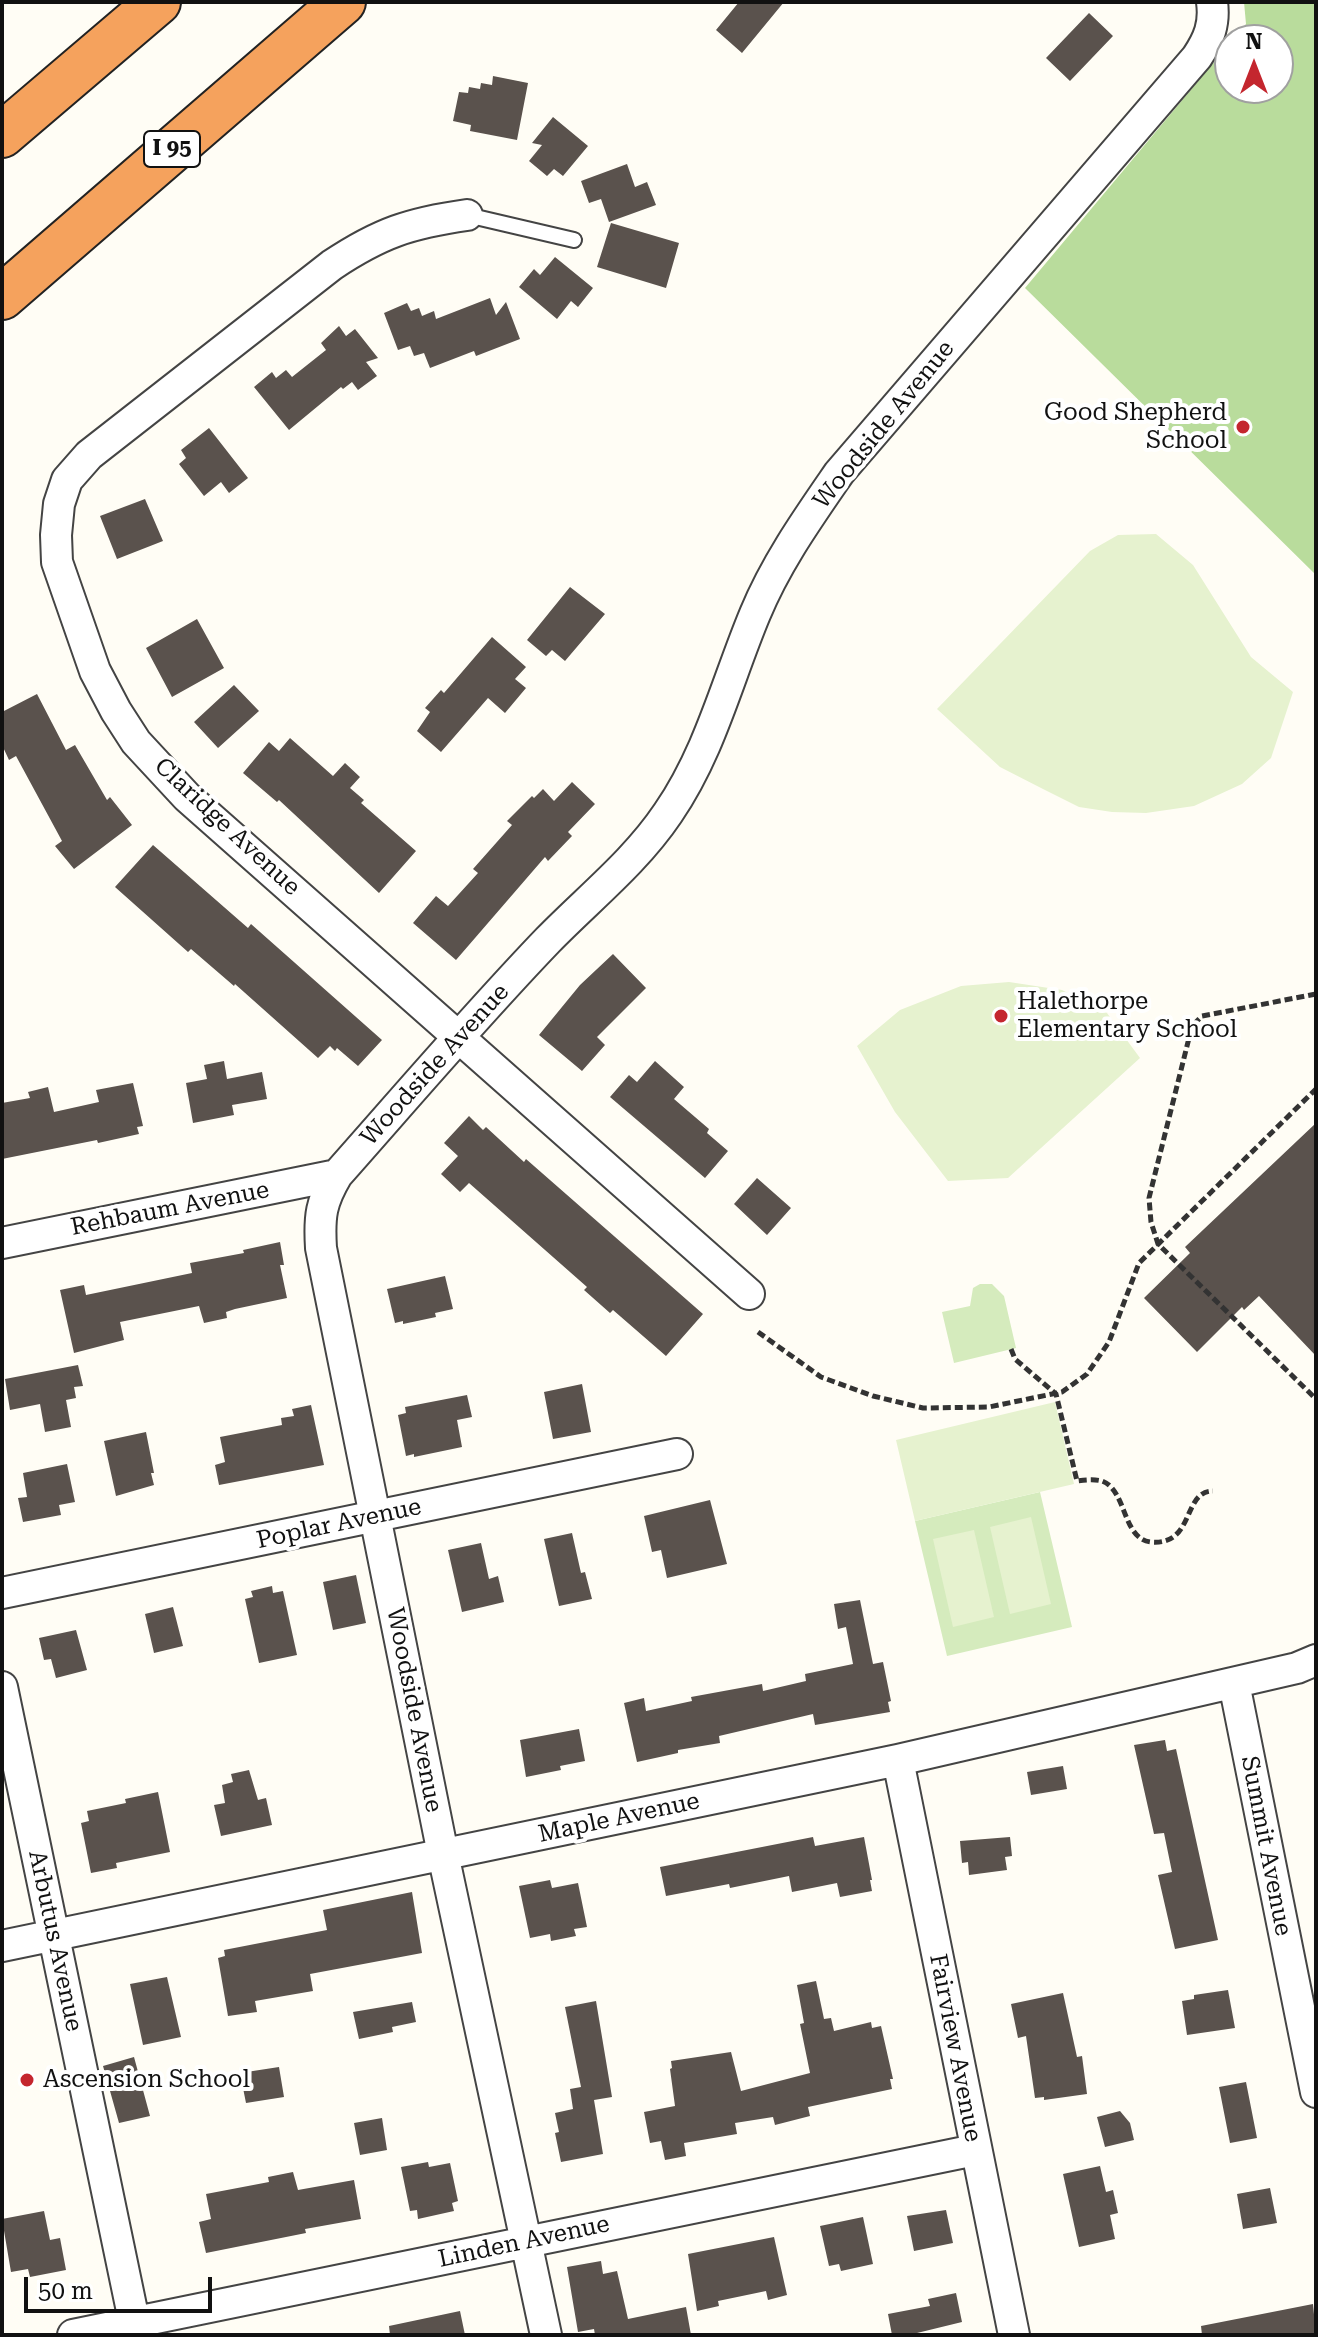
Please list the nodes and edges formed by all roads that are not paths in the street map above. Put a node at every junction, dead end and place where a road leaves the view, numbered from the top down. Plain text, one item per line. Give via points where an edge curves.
1 (158, 2) edge
2 (343, 2) edge
3 (1212, 2) edge
4 (2, 135) edge
5 (467, 215) joint
6 (574, 240) dead end
7 (2, 297) edge
8 (460, 1036) junction
9 (337, 1175) junction
10 (2, 1243) edge
11 (749, 1294) dead end
12 (677, 1454) dead end
13 (375, 1516) junction
14 (2, 1593) edge
15 (1316, 1660) edge
16 (1234, 1683) junction
17 (2, 1687) edge
18 (898, 1760) junction
19 (443, 1854) junction
20 (54, 1936) junction
21 (2, 1946) edge
22 (1316, 2092) edge
23 (975, 2150) junction
24 (526, 2241) junction
25 (136, 2329) edge
26 (73, 2335) edge
27 (546, 2335) edge
28 (1014, 2335) edge

1 - 4 highway
2 - 7 highway, I 95
3 - 8 street, Woodside Avenue via 1209,38 1197,57 839,473 805,523 756,612 694,772 667,815 634,857
5 - 6 lane
5 - 8 street, Claridge Avenue via 397,229 320,275 89,455 67,480 56,535 57,562 95,671 136,742 187,797
8 - 9 street, Woodside Avenue
8 - 11 street, Claridge Avenue
9 - 10 street, Rehbaum Avenue
9 - 13 street, Woodside Avenue via 324,1197 321,1248
12 - 13 street, Poplar Avenue
13 - 14 street, Poplar Avenue
13 - 19 street, Woodside Avenue
15 - 16 street
16 - 18 street, Maple Avenue
16 - 22 street, Summit Avenue
17 - 20 street, Arbutus Avenue
18 - 19 street, Maple Avenue
18 - 23 street, Fairview Avenue
19 - 20 street, Maple Avenue
19 - 24 street, Woodside Avenue
20 - 21 street, Maple Avenue
20 - 25 street, Arbutus Avenue
23 - 24 street, Linden Avenue
23 - 28 street, Fairview Avenue
24 - 25 street, Linden Avenue
24 - 27 street, Woodside Avenue
25 - 26 street, Linden Avenue

